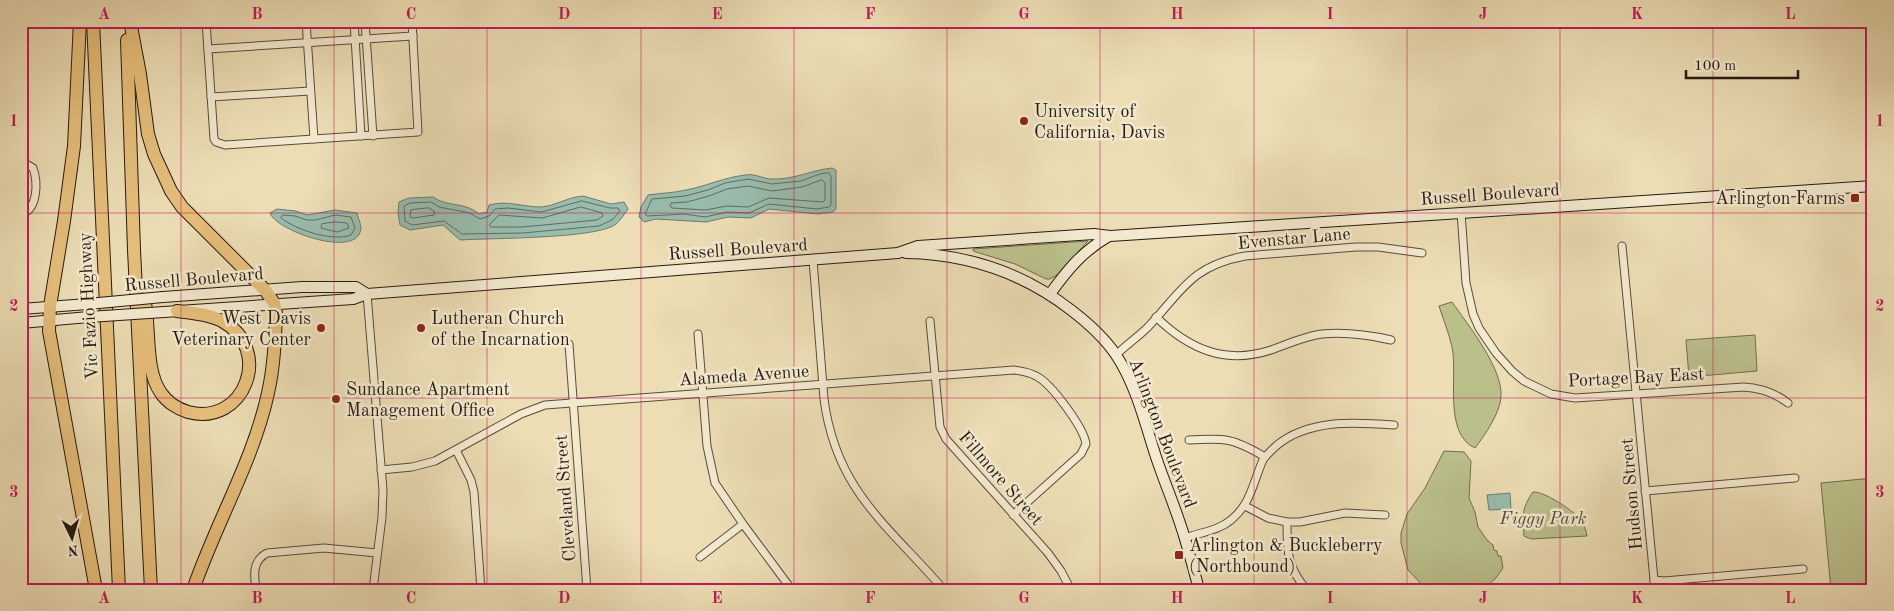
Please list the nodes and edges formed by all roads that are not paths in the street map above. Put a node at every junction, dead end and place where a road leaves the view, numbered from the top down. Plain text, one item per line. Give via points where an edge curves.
1 (80, 21) edge
2 (93, 21) edge
3 (128, 21) edge
4 (206, 21) edge
5 (306, 21) edge
6 (354, 21) edge
7 (365, 21) edge
8 (412, 21) edge
9 (413, 36) junction
10 (366, 39) junction
11 (355, 40) junction
12 (308, 42) junction
13 (208, 49) junction
14 (310, 91) junction
15 (211, 97) junction
16 (361, 136) junction
17 (373, 136) junction
18 (314, 139) junction
19 (21, 161) edge
20 (1873, 186) edge
21 (1461, 212) junction
22 (21, 214) edge
23 (1110, 236) junction
24 (1622, 246) dead end
25 (134, 250) junction
26 (898, 253) junction
27 (1422, 253) dead end
28 (814, 260) junction
29 (265, 290) junction
30 (367, 294) junction
31 (1050, 294) junction
32 (274, 303) junction
33 (50, 306) junction
34 (21, 308) edge
35 (177, 310) junction
36 (1156, 318) junction
37 (49, 321) junction
38 (930, 321) dead end
39 (21, 323) edge
40 (698, 334) dead end
41 (1391, 340) dead end
42 (569, 344) dead end
43 (1116, 355) junction
44 (934, 375) junction
45 (823, 384) junction
46 (703, 393) junction
47 (1636, 395) junction
48 (574, 403) junction
49 (1788, 403) dead end
50 (1394, 425) dead end
51 (1189, 440) dead end
52 (456, 450) junction
53 (1265, 457) junction
54 (381, 470) junction
55 (1795, 478) dead end
56 (1645, 491) junction
57 (1246, 506) junction
58 (1013, 515) junction
59 (1385, 515) dead end
60 (1287, 522) junction
61 (743, 524) junction
62 (1185, 538) junction
63 (377, 553) junction
64 (700, 557) dead end
65 (1803, 569) dead end
66 (1654, 580) junction
67 (96, 590) edge
68 (119, 590) edge
69 (151, 590) edge
70 (193, 590) edge
71 (256, 590) edge
72 (373, 590) edge
73 (481, 590) edge
74 (587, 590) edge
75 (792, 590) edge
76 (944, 590) edge
77 (1071, 590) edge
78 (1199, 590) edge
79 (1306, 590) edge
80 (1655, 590) edge

1 - 33 highway via 74,146
2 - 68 highway, Vic Fazio Highway
3 - 25 highway
3 - 29 highway via 140,74 148,134 164,179 182,207
4 - 13 street
5 - 12 street
6 - 11 street
7 - 10 street
8 - 9 street
9 - 10 street
9 - 17 street via 418,132
10 - 11 street
10 - 17 street
11 - 12 street
11 - 16 street
12 - 13 street
12 - 14 street
13 - 15 street
14 - 15 street
14 - 18 street
15 - 18 street via 214,139 220,145
16 - 17 street
16 - 18 street
19 - 22 street via 33,168 36,178 33,204 30,211
20 - 21 main road, Russell Boulevard
21 - 23 main road, Russell Boulevard
21 - 47 street, Portage Bay East via 1470,307 1482,333 1506,366 1534,387 1559,396
23 - 26 main road, Russell Boulevard via 1094,234 918,246
23 - 31 main road, Russell Boulevard via 1078,258
24 - 47 street, Hudson Street
25 - 35 highway via 148,319 154,380 160,392 166,400 184,411 217,412 244,390 250,360 244,341 222,320
25 - 69 highway
26 - 28 main road, Russell Boulevard
26 - 31 main road, Arlington Boulevard via 942,256 985,264
27 - 36 street, Evenstar Lane via 1378,247 1230,259 1194,276
28 - 30 main road, Russell Boulevard
28 - 45 street
29 - 30 main road, Russell Boulevard via 356,287
29 - 32 highway
29 - 33 main road, Russell Boulevard, bridge
30 - 32 main road, Russell Boulevard via 353,299
30 - 54 street
31 - 43 main road, Arlington Boulevard via 1094,329
32 - 35 main road, Russell Boulevard
32 - 70 highway via 274,354 264,409
33 - 34 main road, Russell Boulevard
33 - 37 highway
35 - 37 main road, Russell Boulevard, bridge
36 - 41 street via 1194,347 1235,356 1268,351 1322,334 1352,334
36 - 43 street, Evenstar Lane
37 - 39 main road, Russell Boulevard
37 - 67 highway
38 - 44 street, Fillmore Street
40 - 46 street
42 - 48 street, Cleveland Street
43 - 62 main road, Arlington Boulevard via 1135,393
44 - 45 street, Alameda Avenue
44 - 58 street, Fillmore Street via 940,427 946,439
44 - 58 street, Alameda Avenue via 1027,372 1053,390 1083,431 1086,444 1081,454
45 - 46 street, Alameda Avenue
45 - 76 street via 830,432 851,481 875,515
46 - 48 street, Alameda Avenue
46 - 61 street via 707,446 715,483
47 - 49 street, Portage Bay East via 1744,387 1778,395
47 - 56 street, Hudson Street
48 - 52 street, Alameda Avenue via 545,406 521,414
48 - 74 street, Cleveland Street
50 - 53 street via 1358,423 1307,429 1285,439
51 - 53 street via 1225,439
52 - 54 street, Alameda Avenue via 424,465
52 - 73 street via 474,492
53 - 57 street
54 - 63 street via 383,510
55 - 56 street
56 - 66 street, Hudson Street
57 - 60 street via 1268,518
57 - 62 street via 1219,527
58 - 77 street, Fillmore Street via 1048,553
59 - 60 street via 1345,513
60 - 79 street via 1290,562
61 - 64 street
61 - 75 street
62 - 78 main road, Arlington Boulevard
63 - 71 street via 324,548 267,553 256,564
63 - 72 street
65 - 66 street
66 - 80 street, Hudson Street

